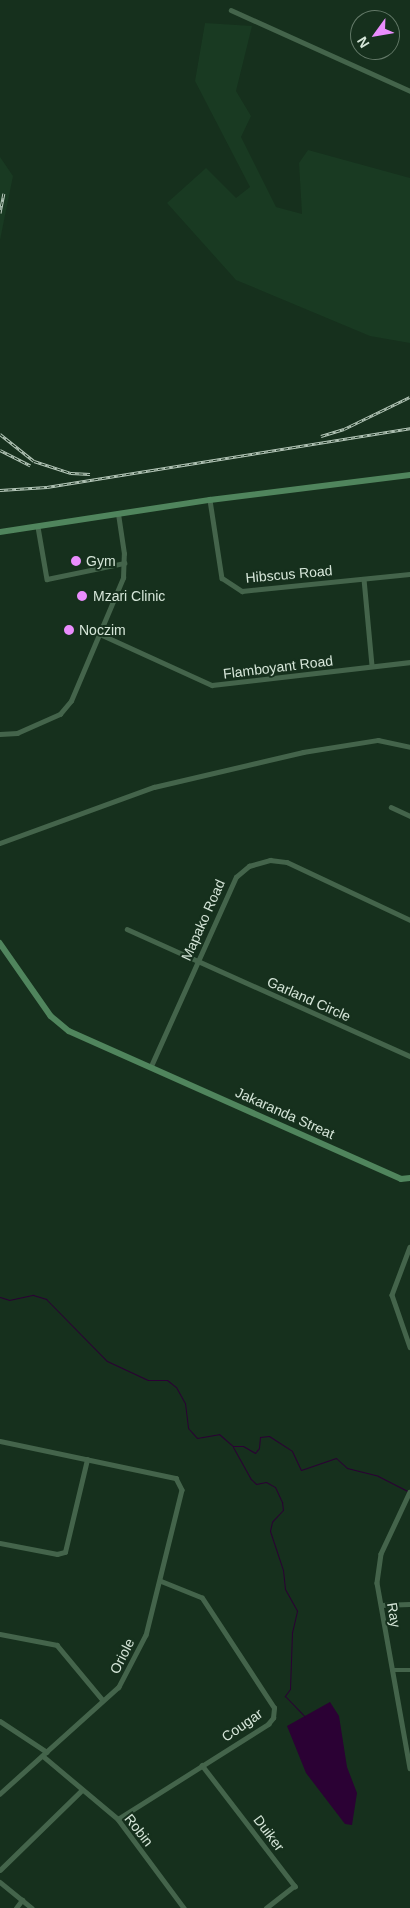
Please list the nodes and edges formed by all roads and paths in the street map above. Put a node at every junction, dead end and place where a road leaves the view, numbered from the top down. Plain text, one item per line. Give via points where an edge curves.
1 (231, 10) dead end
2 (410, 90) edge
3 (410, 475) edge
4 (210, 500) junction
5 (118, 514) junction
6 (38, 527) junction
7 (0, 532) edge
8 (124, 563) junction
9 (410, 574) edge
10 (364, 579) junction
11 (100, 634) junction
12 (410, 662) edge
13 (372, 666) junction
14 (0, 734) edge
15 (410, 747) edge
16 (391, 807) dead end
17 (410, 816) edge
18 (0, 843) edge
19 (410, 920) edge
20 (128, 929) dead end
21 (0, 943) edge
22 (198, 962) junction
23 (410, 1056) edge
24 (151, 1066) junction
25 (409, 1179) edge
26 (410, 1247) edge
27 (410, 1347) edge
28 (0, 1441) edge
29 (87, 1460) junction
30 (410, 1492) edge
31 (0, 1543) edge
32 (160, 1581) junction
33 (410, 1604) edge
34 (381, 1605) junction
35 (0, 1634) edge
36 (392, 1670) junction
37 (410, 1670) edge
38 (102, 1698) junction
39 (0, 1721) edge
40 (48, 1752) junction
41 (43, 1756) junction
42 (202, 1765) junction
43 (410, 1768) edge
44 (81, 1791) junction
45 (0, 1794) edge
46 (118, 1818) junction
47 (0, 1870) edge
48 (0, 1882) edge
49 (22, 1900) junction
50 (16, 1908) edge
51 (32, 1908) edge
52 (184, 1908) edge
53 (267, 1908) edge

1 - 2 street
3 - 4 street
4 - 5 street
4 - 10 street, Hibscus Road via 222,578 231,586 242,591
5 - 6 street
5 - 8 street
6 - 7 street
6 - 8 street via 48,579
8 - 11 street via 123,578
9 - 10 street, Hibscus Road
10 - 13 street
11 - 13 street, Flamboyant Road via 212,685
11 - 14 street via 71,701 60,714 17,733
12 - 13 street, Flamboyant Road
15 - 18 street via 378,740 256,763 154,787
16 - 17 street
19 - 22 street, Mapako Road via 287,862 270,860 249,866 236,877
20 - 22 street, Garland Circle
21 - 24 street, Jakaranda Streat via 51,1016 69,1031
22 - 23 street, Garland Circle
22 - 24 street, Mapako Road
24 - 25 street, Jakaranda Streat via 402,1179
26 - 27 street via 392,1295
28 - 29 street
29 - 31 street via 65,1552 57,1554
29 - 32 street, Oriole via 179,1481 182,1490
30 - 34 street, Ray via 381,1554 377,1583
32 - 38 street, Oriole via 146,1635 119,1687
32 - 42 street, Cougar via 202,1598 274,1708 268,1724
33 - 34 street
34 - 36 street, Ray
35 - 38 street via 56,1645
36 - 37 street
36 - 43 street, Ray
38 - 40 street, Oriole
39 - 40 street
40 - 41 street, Oriole
41 - 44 street, Robin
41 - 45 street, Oriole
42 - 46 street, Cougar
42 - 53 street, Duiker via 295,1886
44 - 46 street, Robin
44 - 47 street
46 - 52 street, Robin
48 - 49 street
49 - 50 street
49 - 51 street

